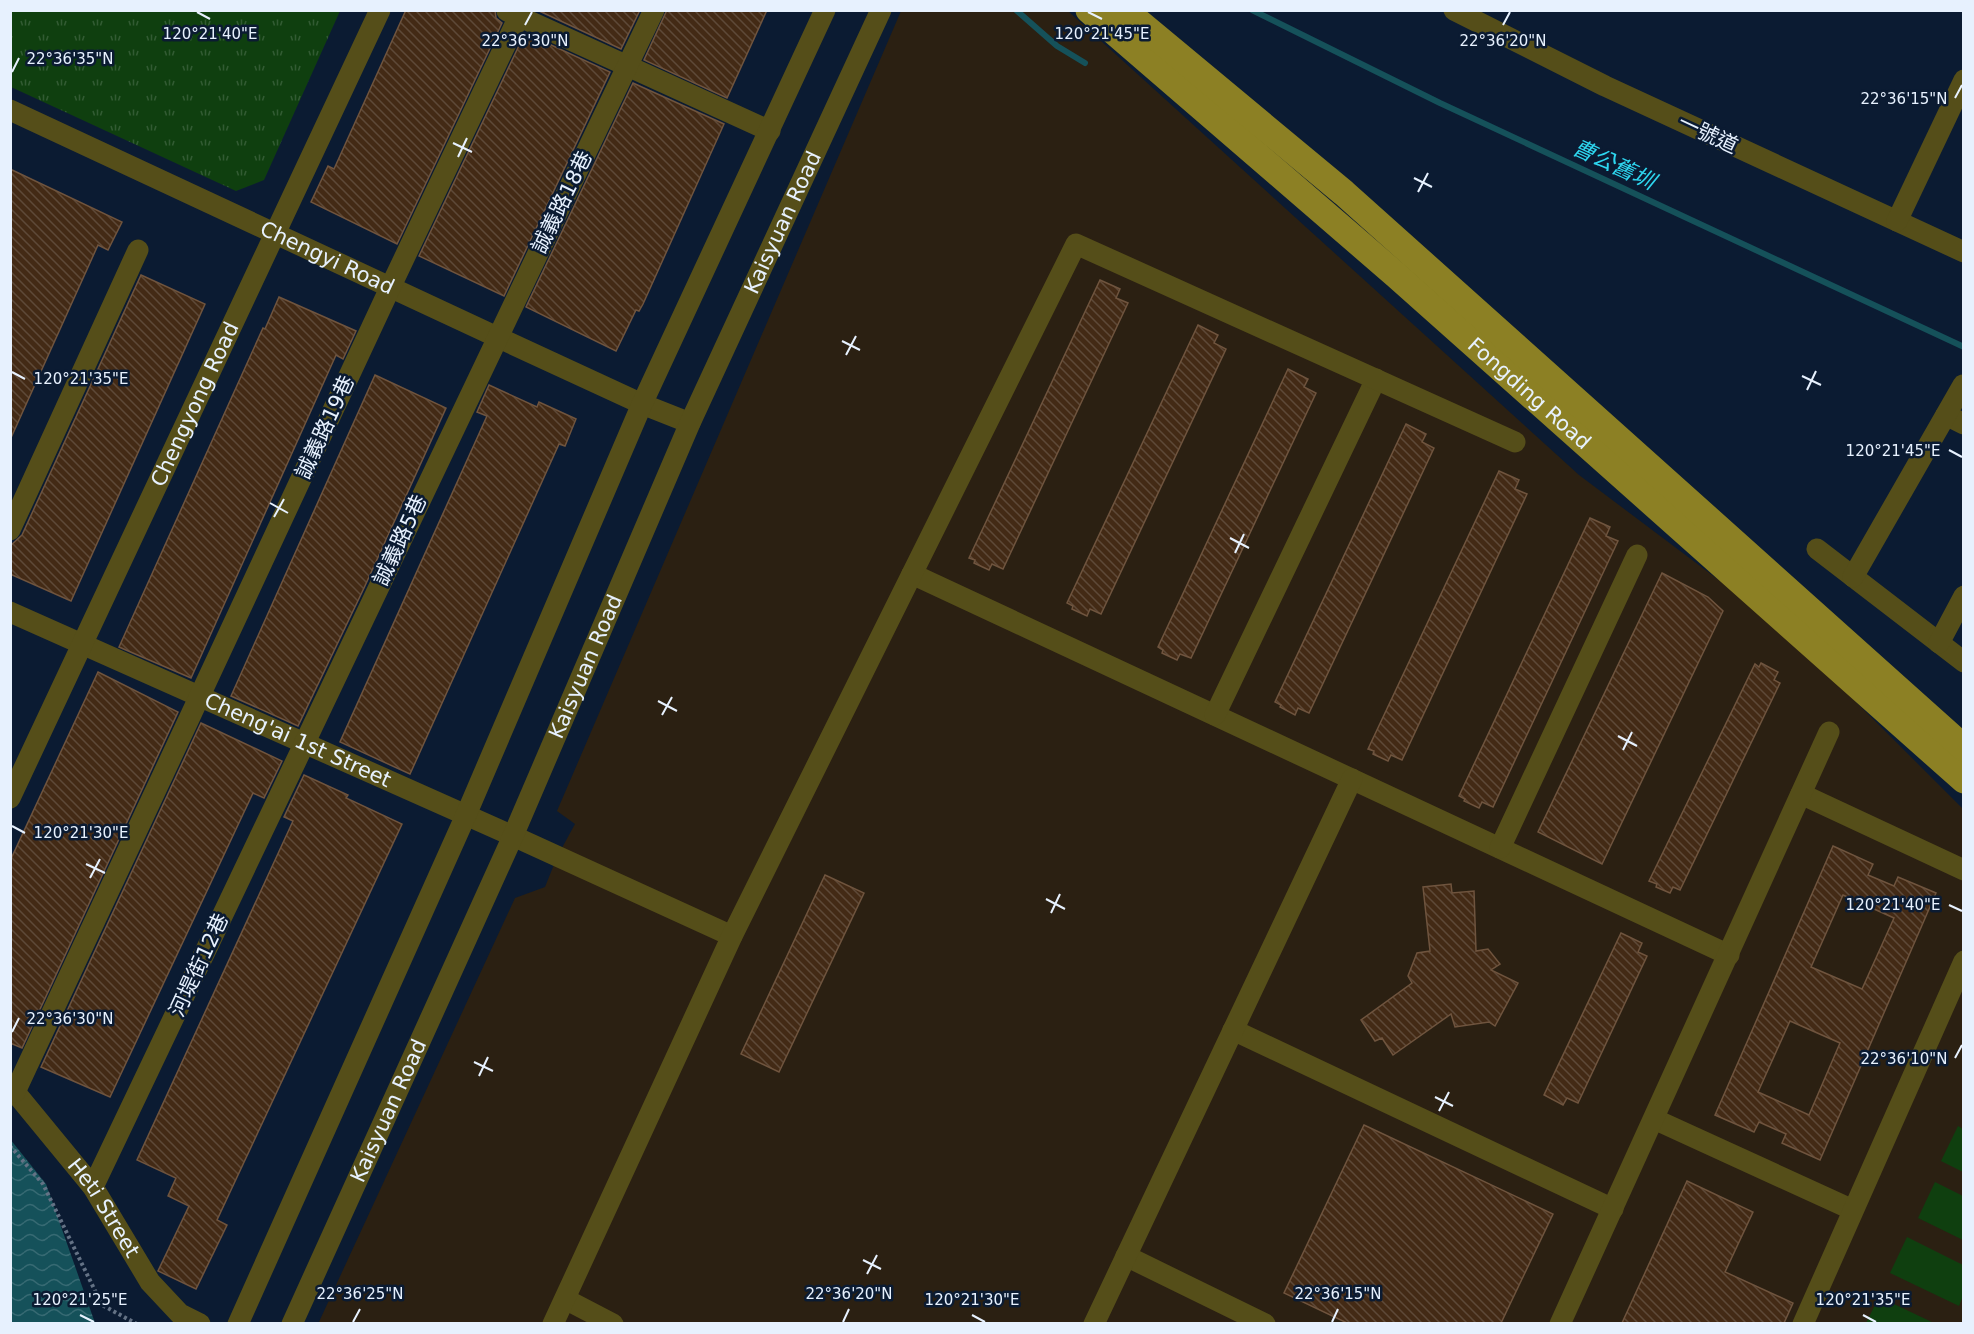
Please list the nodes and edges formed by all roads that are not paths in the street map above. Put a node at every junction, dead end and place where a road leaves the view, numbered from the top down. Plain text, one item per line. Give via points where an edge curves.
1 (380, 10) edge
2 (654, 10) edge
3 (825, 10) edge
4 (881, 10) edge
5 (1089, 10) edge
6 (1124, 10) edge
7 (1454, 10) edge
8 (516, 12) edge
9 (628, 66) junction
10 (1964, 80) edge
11 (10, 110) edge
12 (770, 131) junction
13 (1897, 221) junction
14 (274, 233) junction
15 (138, 250) dead end
16 (1964, 252) edge
17 (390, 288) junction
18 (497, 337) junction
19 (1376, 379) junction
20 (1963, 385) edge
21 (642, 404) junction
22 (1955, 419) edge
23 (690, 423) junction
24 (1515, 442) dead end
25 (10, 530) edge
26 (1817, 549) dead end
27 (1637, 555) dead end
28 (912, 574) junction
29 (1853, 577) junction
30 (1964, 596) edge
31 (10, 612) edge
32 (1939, 643) junction
33 (82, 645) junction
34 (1964, 662) edge
35 (199, 697) junction
36 (1215, 715) junction
37 (1829, 732) dead end
38 (304, 743) junction
39 (1964, 748) edge
40 (1352, 778) junction
41 (1964, 780) edge
42 (1801, 794) junction
43 (10, 798) edge
44 (466, 815) junction
45 (513, 836) junction
46 (1500, 848) junction
47 (1964, 870) edge
48 (732, 936) junction
49 (1729, 955) junction
50 (1964, 961) edge
51 (1233, 1030) junction
52 (13, 1089) edge
53 (1654, 1119) junction
54 (93, 1187) junction
55 (1612, 1209) junction
56 (1853, 1210) junction
57 (1126, 1256) junction
58 (565, 1299) junction
59 (200, 1323) edge
60 (238, 1323) edge
61 (292, 1323) edge
62 (553, 1323) edge
63 (613, 1323) edge
64 (1094, 1323) edge
65 (1265, 1323) edge
66 (1560, 1323) edge
67 (1803, 1323) edge

1 - 14 street, Chengyong Road
2 - 9 street, 誠義路18巷
3 - 12 street
4 - 23 street, Kaisyuan Road
5 - 41 main road, Fongding Road via 1396,275
6 - 39 main road, Fongding Road via 1344,193
7 - 13 street, 一號道 via 1605,86
8 - 9 street
8 - 17 street, 誠義路19巷
9 - 12 street
9 - 18 street, 誠義路18巷
10 - 13 street
11 - 14 street, Chengyi Road
12 - 21 street
13 - 16 street, 一號道
14 - 17 street, Chengyi Road
14 - 33 street, Chengyong Road
15 - 25 street
17 - 18 street, Chengyi Road
17 - 35 street, 誠義路19巷
18 - 21 street, Chengyi Road
18 - 38 street, 誠義路5巷
19 - 24 street
19 - 28 street via 1076,244
19 - 36 street
20 - 22 street
21 - 23 street, Chengyi Road
21 - 44 street
22 - 29 street
23 - 45 street, Kaisyuan Road
26 - 29 street
27 - 46 street
28 - 36 street
28 - 48 street
29 - 32 street
30 - 32 street
31 - 33 street, Cheng'ai 1st Street
32 - 34 street
33 - 35 street, Cheng'ai 1st Street
33 - 43 street, Chengyong Road
35 - 38 street, Cheng'ai 1st Street
35 - 52 street, 誠義路19巷
36 - 40 street
37 - 42 street
38 - 44 street, Cheng'ai 1st Street
38 - 54 street, 河堤街12巷
40 - 46 street
40 - 51 street
42 - 47 street
42 - 49 street
44 - 45 street, Cheng'ai 1st Street
44 - 60 street
45 - 48 street, Cheng'ai 1st Street
45 - 61 street, Kaisyuan Road
46 - 49 street
48 - 58 street
49 - 53 street
50 - 56 street
51 - 55 street
51 - 57 street
52 - 54 street, Heti Street
53 - 55 street
53 - 56 street
54 - 59 street, Heti Street via 150,1282 180,1314
55 - 66 street
56 - 67 street
57 - 64 street
57 - 65 street
58 - 62 street
58 - 63 street

